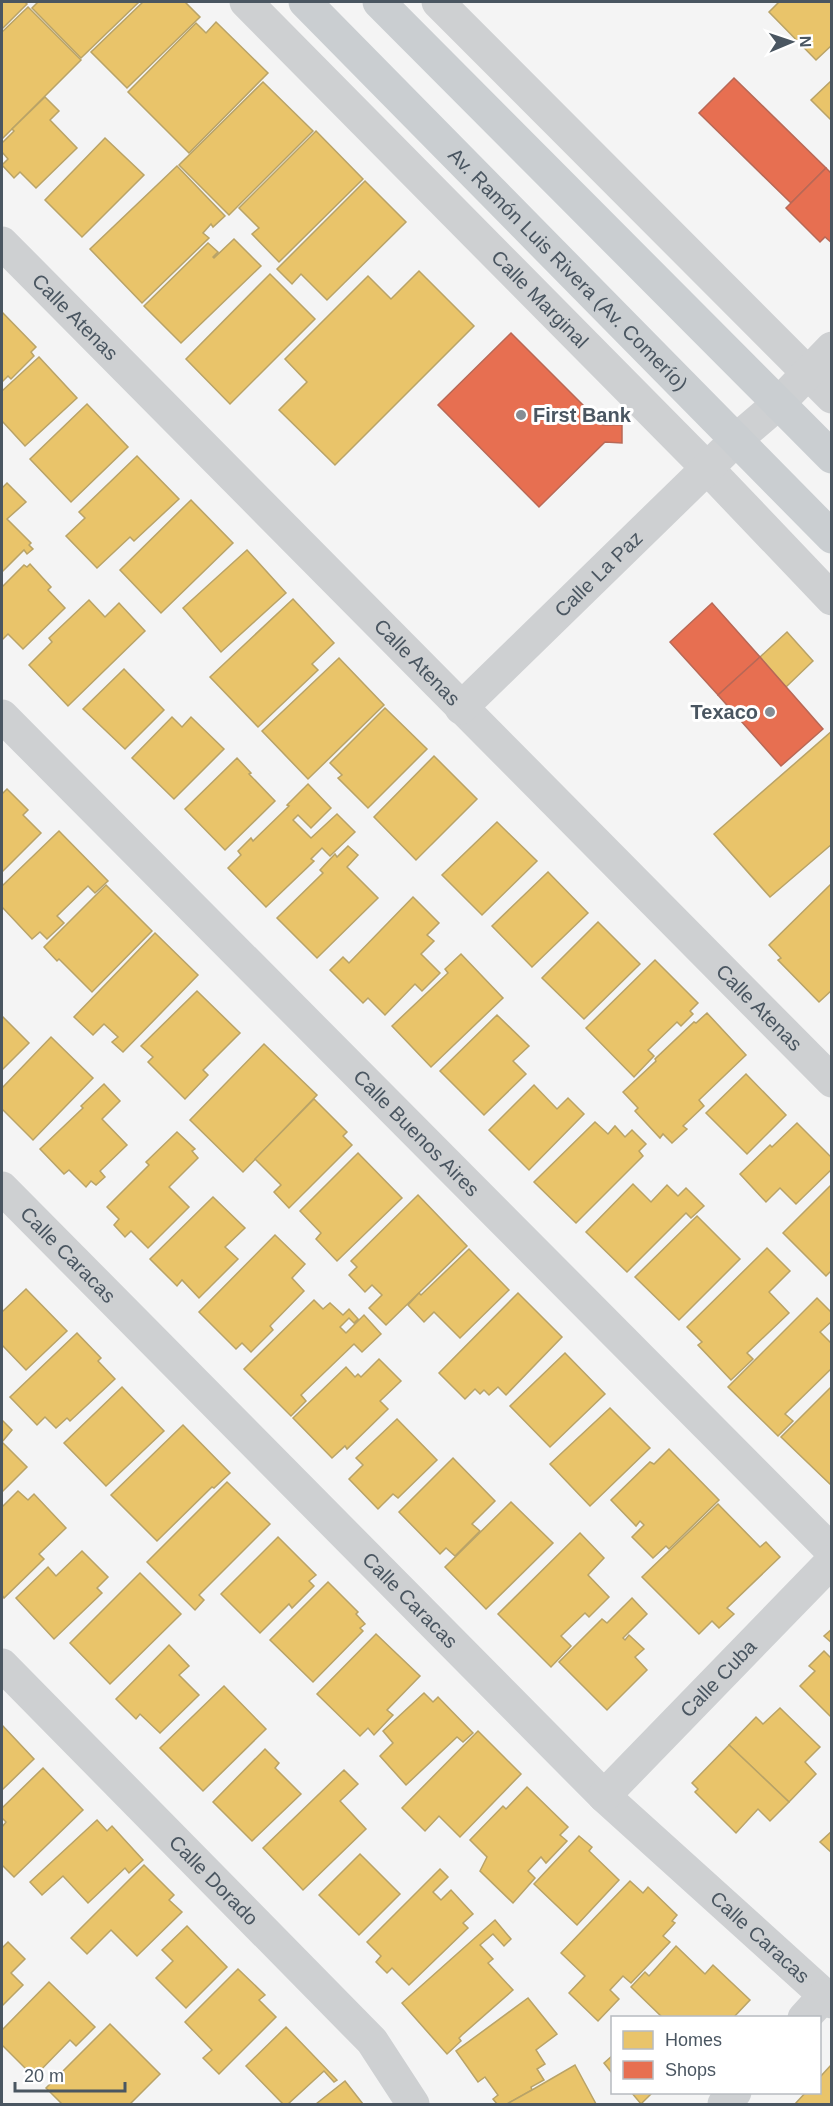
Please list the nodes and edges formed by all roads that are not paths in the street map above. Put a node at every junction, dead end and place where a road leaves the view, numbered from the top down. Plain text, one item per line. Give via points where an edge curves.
1 (246, 2) edge
2 (305, 2) edge
3 (380, 2) edge
4 (438, 2) edge
5 (2, 243) edge
6 (831, 348) edge
7 (807, 373) junction
8 (831, 397) edge
9 (779, 403) junction
10 (737, 439) junction
11 (831, 457) edge
12 (707, 468) junction
13 (831, 537) edge
14 (831, 599) edge
15 (461, 708) junction
16 (2, 716) edge
17 (831, 1082) edge
18 (2, 1188) edge
19 (831, 1551) edge
20 (831, 1561) edge
21 (2, 1665) edge
22 (604, 1796) junction
23 (820, 2005) edge
24 (413, 2104) edge

1 - 12 street, Calle Marginal
2 - 10 main road, Av. Ramón Luis Rivera (Av. Comerío)
3 - 9 main road
4 - 7 street
5 - 15 street, Calle Atenas
6 - 7 street, Calle La Paz
7 - 8 street
7 - 9 street, Calle La Paz
9 - 10 street, Calle La Paz
9 - 11 main road
10 - 12 street, Calle La Paz
10 - 13 main road, Av. Ramón Luis Rivera (Av. Comerío)
12 - 14 street, Calle Marginal
12 - 15 street, Calle La Paz
15 - 17 street, Calle Atenas
16 - 19 street, Calle Buenos Aires
18 - 22 street, Calle Caracas
20 - 22 street, Calle Cuba
21 - 24 street, Calle Dorado via 372,2041
22 - 23 street, Calle Caracas

